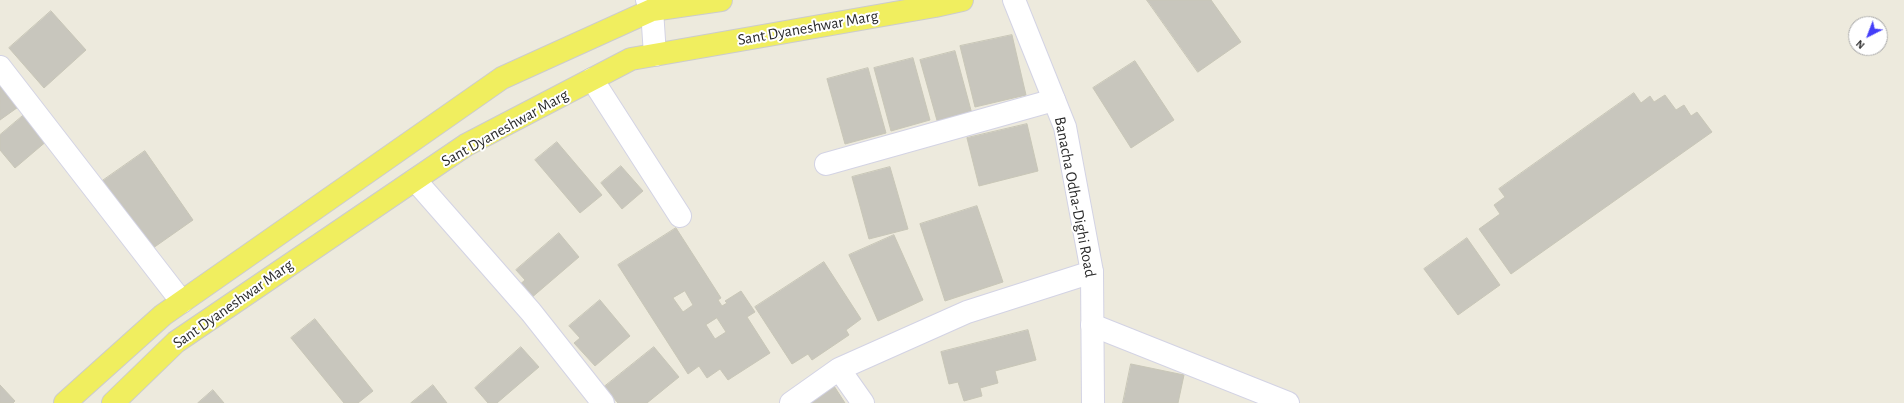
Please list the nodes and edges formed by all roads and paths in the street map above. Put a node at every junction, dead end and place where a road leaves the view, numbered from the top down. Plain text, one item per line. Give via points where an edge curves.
1 (721, 0) edge
2 (962, 0) edge
3 (1014, 0) edge
4 (649, 5) edge
5 (655, 55) junction
6 (0, 67) edge
7 (592, 80) junction
8 (1054, 100) junction
9 (826, 164) dead end
10 (415, 180) junction
11 (680, 216) dead end
12 (1092, 272) junction
13 (182, 302) junction
14 (1092, 325) junction
15 (839, 369) junction
16 (65, 403) edge
17 (113, 403) edge
18 (603, 403) edge
19 (791, 403) edge
20 (863, 403) edge
21 (1093, 403) edge
22 (1288, 403) edge

1 - 4 main road, Sant Dyaneshwar Marg
2 - 5 main road, Sant Dyaneshwar Marg
3 - 8 street, Banacha Odha-Dighi Road
4 - 5 street
4 - 13 main road, Sant Dyaneshwar Marg via 502,78
5 - 7 main road, Sant Dyaneshwar Marg via 631,59
6 - 13 street
7 - 10 main road, Sant Dyaneshwar Marg via 466,145
7 - 11 street
8 - 9 street
8 - 12 street, Banacha Odha-Dighi Road via 1065,127
10 - 17 main road, Sant Dyaneshwar Marg via 176,342
10 - 18 street via 531,312
12 - 14 street, Banacha Odha-Dighi Road
12 - 15 street via 967,312
13 - 16 main road, Sant Dyaneshwar Marg via 163,314
14 - 21 street, Banacha Odha-Dighi Road
14 - 22 street
15 - 19 street
15 - 20 street

